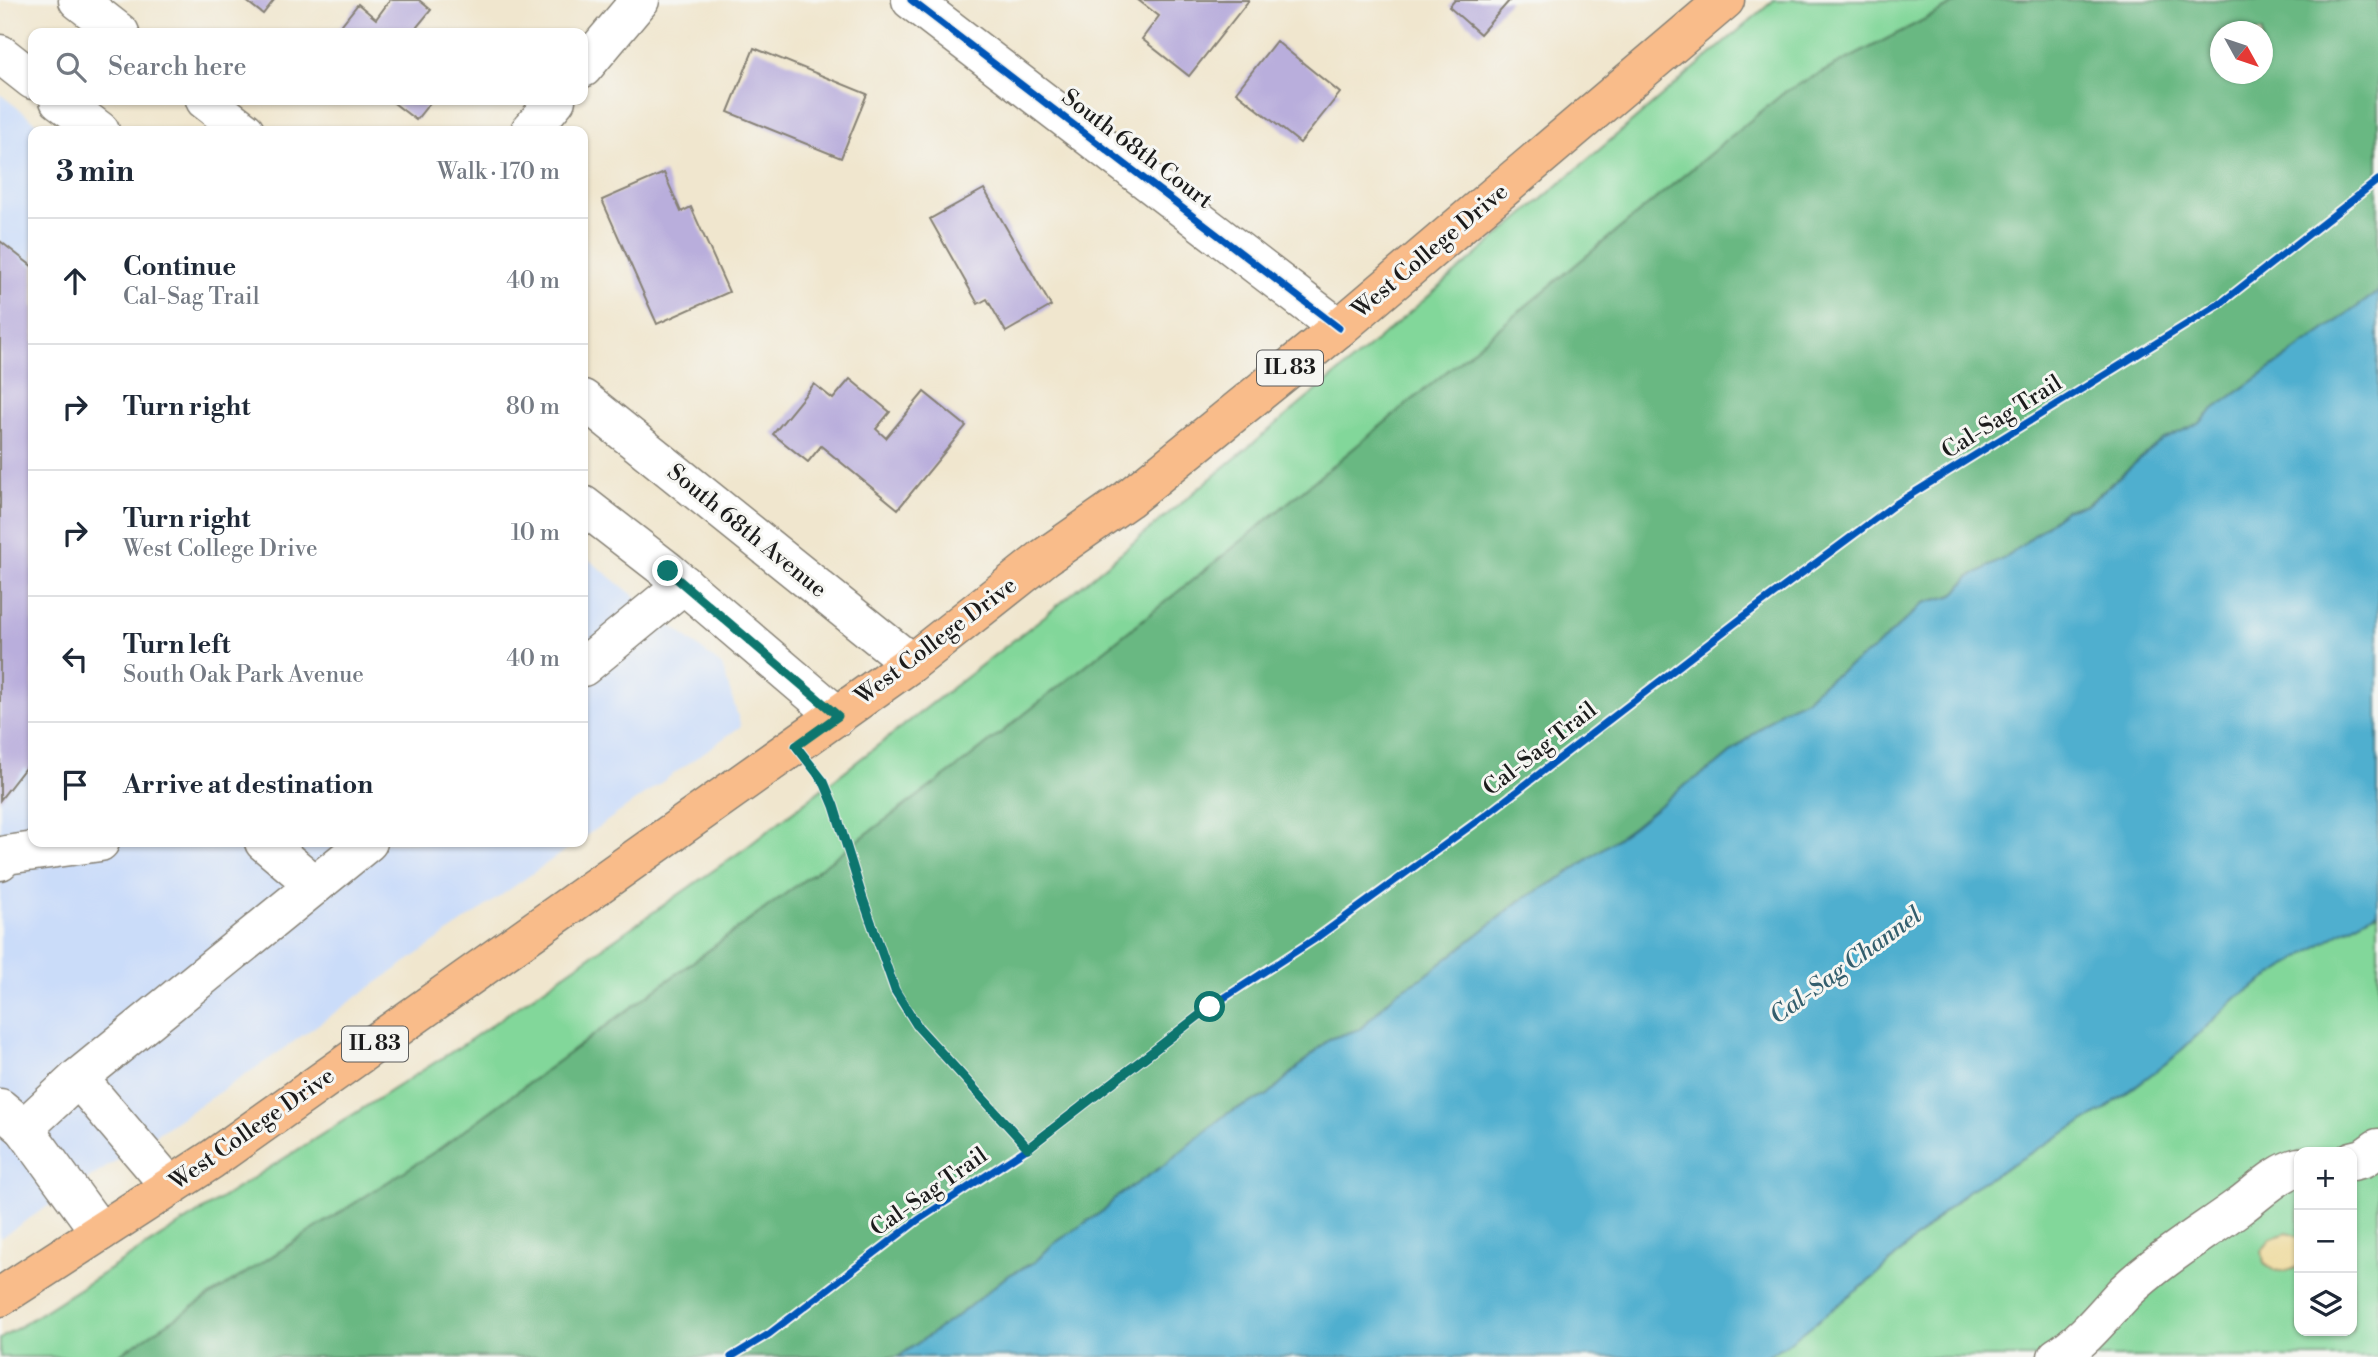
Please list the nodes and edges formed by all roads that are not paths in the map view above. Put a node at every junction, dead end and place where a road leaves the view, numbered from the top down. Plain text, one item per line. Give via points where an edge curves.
1 (78, 0) edge
2 (640, 0) edge
3 (911, 0) edge
4 (1725, 0) edge
5 (114, 28) edge
6 (0, 54) edge
7 (588, 62) edge
8 (28, 75) edge
9 (66, 105) edge
10 (212, 105) edge
11 (552, 105) edge
12 (93, 126) edge
13 (239, 126) edge
14 (534, 126) edge
15 (1339, 328) junction
16 (588, 403) edge
17 (588, 509) edge
18 (684, 584) junction
19 (588, 663) edge
20 (911, 663) junction
21 (838, 716) junction
22 (64, 847) edge
23 (270, 847) edge
24 (362, 847) edge
25 (0, 862) edge
26 (315, 885) junction
27 (78, 1078) junction
28 (12, 1118) edge
29 (2378, 1147) edge
30 (2357, 1160) edge
31 (2294, 1170) edge
32 (170, 1186) junction
33 (100, 1233) junction
34 (0, 1297) edge
35 (2057, 1357) edge

1 - 5 street
2 - 7 street
3 - 15 street, South 68th Court
4 - 15 main road, West College Drive / IL 83
6 - 8 street
9 - 12 street
10 - 13 street
11 - 14 street
15 - 20 main road, West College Drive / IL 83 via 1128,499 1045,557
16 - 20 street, South 68th Avenue
17 - 18 street
18 - 19 street
18 - 21 street
20 - 21 main road, West College Drive / IL 83
21 - 32 main road, West College Drive / IL 83
22 - 25 street via 6,855
23 - 26 street
24 - 26 street
26 - 27 street
27 - 28 street
27 - 32 street
28 - 33 street
29 - 30 street
31 - 35 street via 2128,1290
32 - 33 main road, West College Drive / IL 83
33 - 34 main road, West College Drive / IL 83

